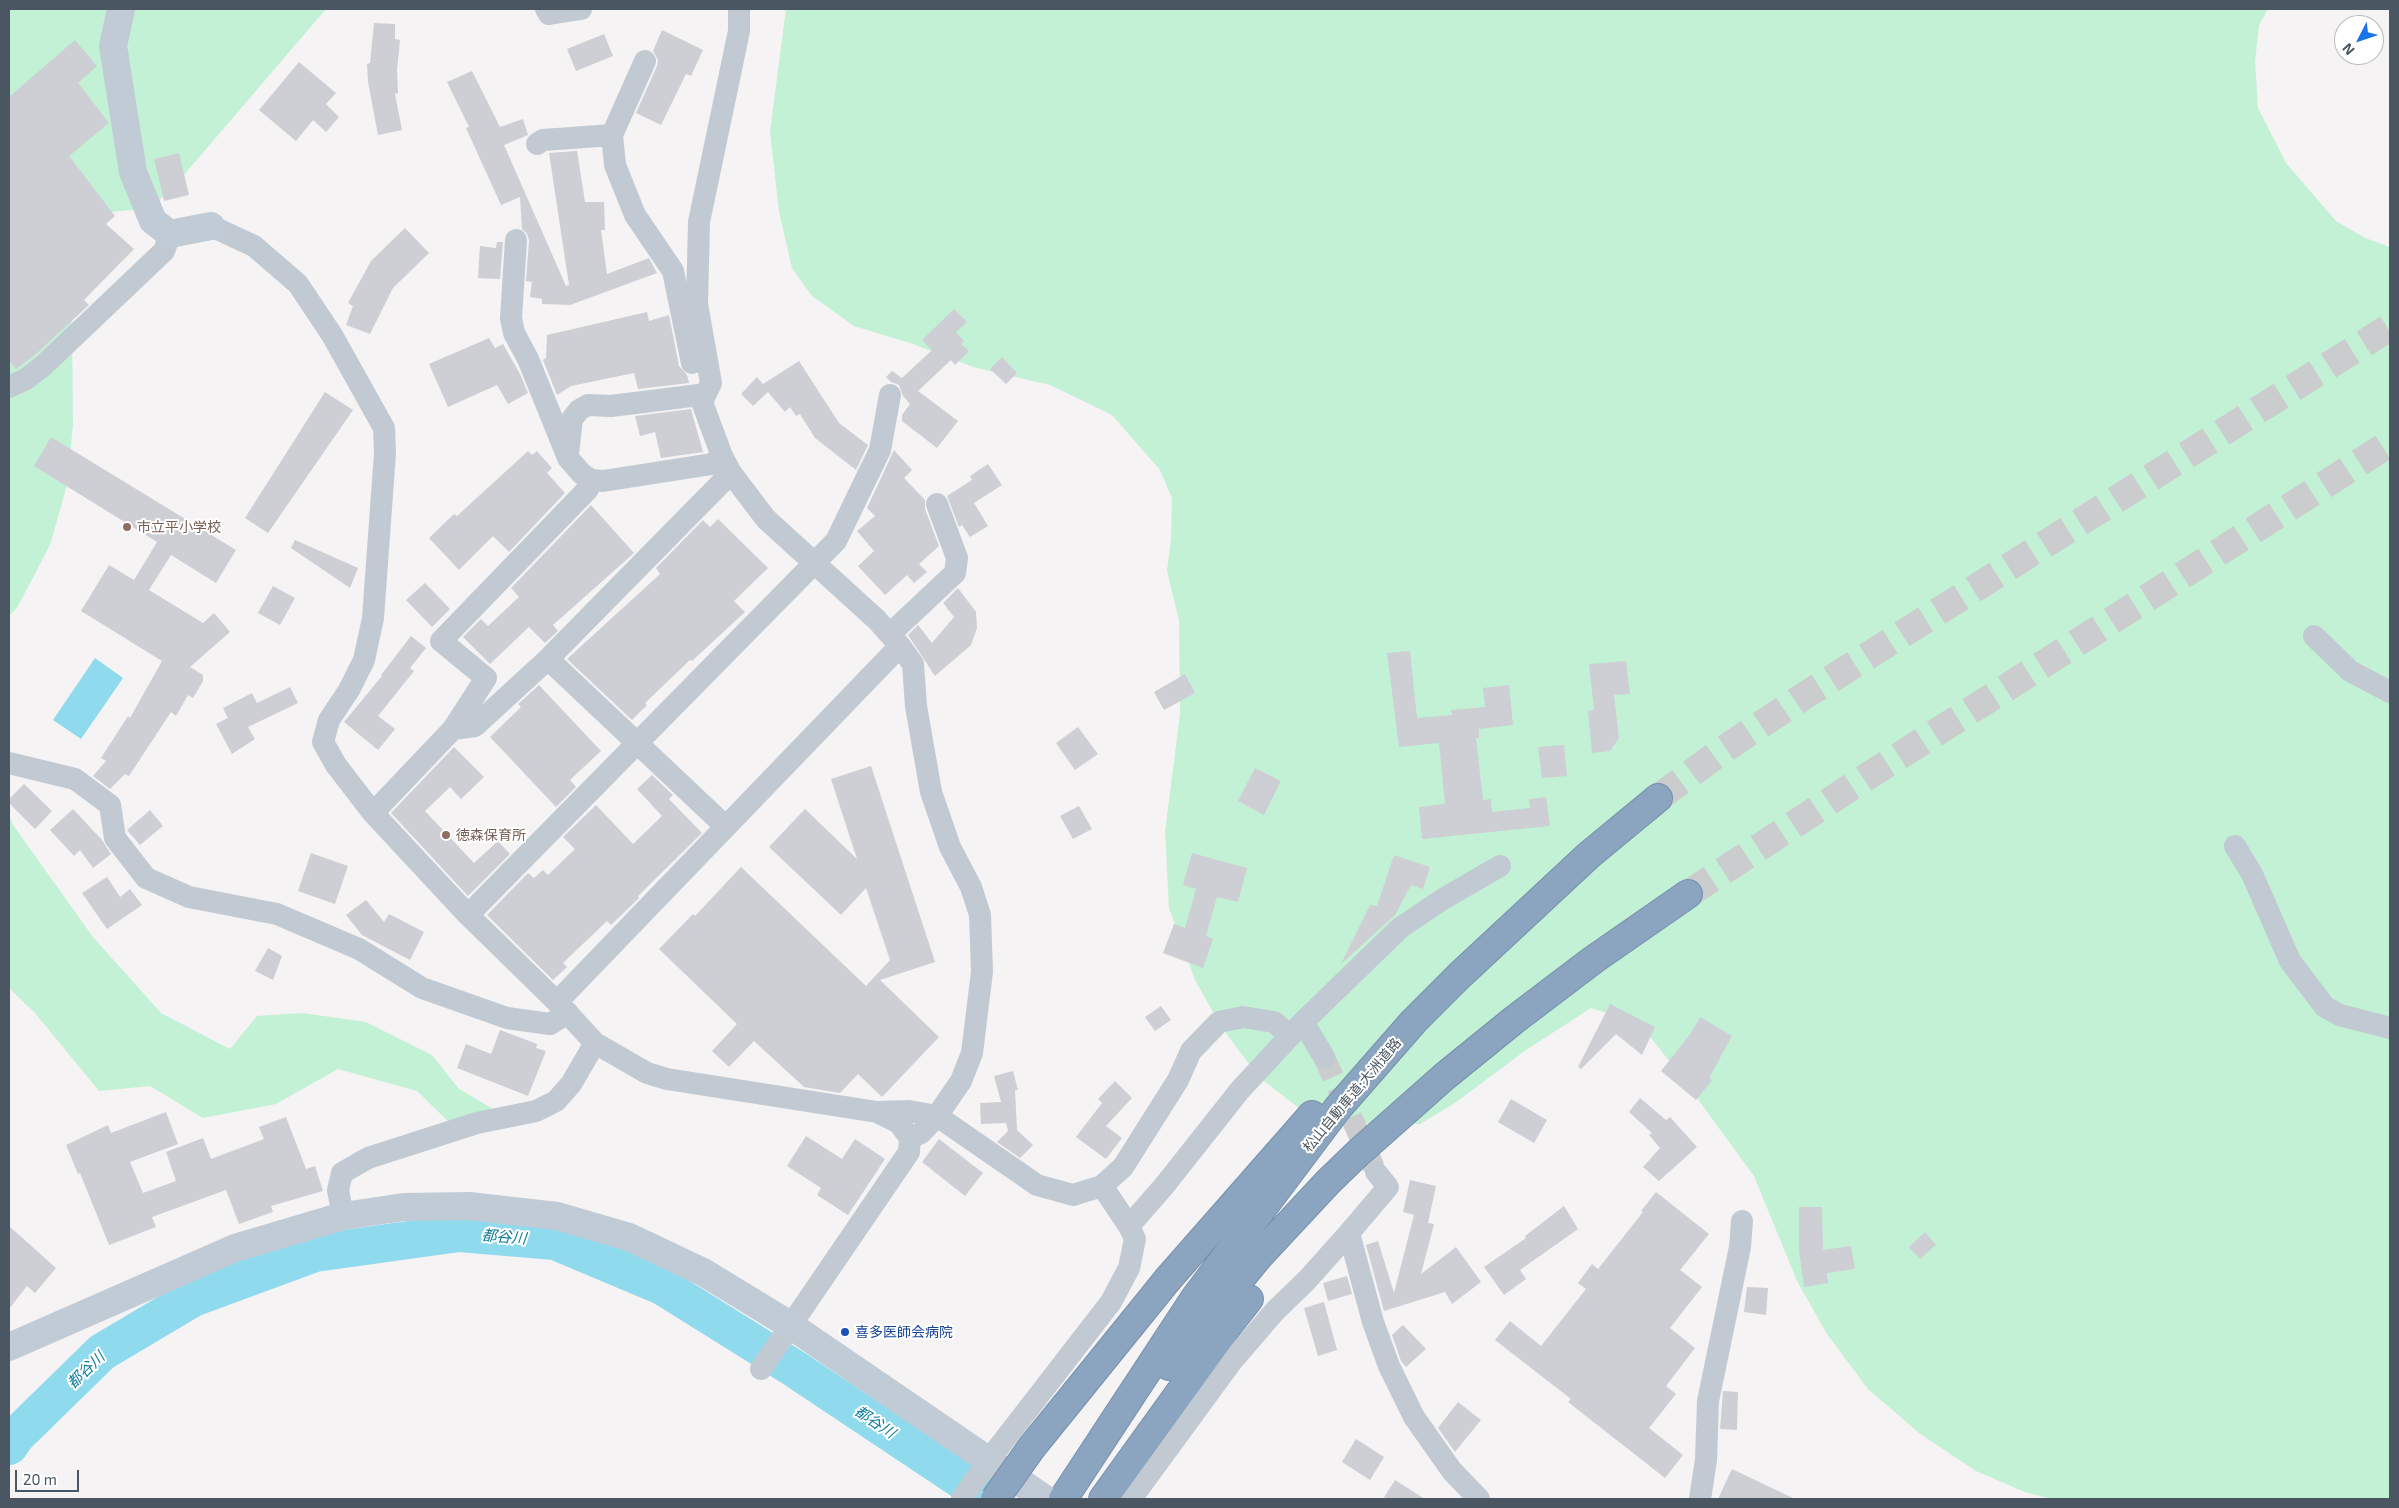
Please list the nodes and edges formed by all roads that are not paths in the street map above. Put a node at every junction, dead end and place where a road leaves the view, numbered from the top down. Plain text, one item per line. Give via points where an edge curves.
1 (121, 9) edge
2 (546, 9) edge
3 (581, 9) edge
4 (739, 9) edge
5 (645, 61) dead end
6 (612, 135) junction
7 (536, 144) dead end
8 (211, 226) joint
9 (170, 234) junction
10 (516, 240) dead end
11 (9, 387) edge
12 (703, 394) junction
13 (890, 396) dead end
14 (568, 458) junction
15 (727, 464) junction
16 (592, 480) junction
17 (937, 504) dead end
18 (813, 564) junction
19 (2314, 636) dead end
20 (895, 640) junction
21 (548, 658) junction
22 (2390, 692) edge
23 (453, 730) junction
24 (636, 742) junction
25 (9, 763) edge
26 (1658, 798) tunnel mouth
27 (373, 814) junction
28 (725, 826) junction
29 (2235, 846) dead end
30 (1500, 866) dead end
31 (1688, 894) tunnel mouth
32 (468, 916) junction
33 (563, 1008) junction
34 (1414, 1021) junction
35 (2390, 1028) edge
36 (1297, 1029) junction
37 (595, 1042) junction
38 (1324, 1057) tunnel mouth
39 (877, 1112) junction
40 (937, 1116) junction
41 (910, 1138) junction
42 (1376, 1172) tunnel mouth
43 (1102, 1186) junction
44 (343, 1216) junction
45 (1742, 1221) dead end
46 (1129, 1226) junction
47 (1350, 1233) junction
48 (1213, 1311) junction
49 (786, 1331) junction
50 (9, 1347) edge
51 (761, 1369) dead end
52 (988, 1460) junction
53 (962, 1499) edge
54 (995, 1499) edge
55 (1045, 1499) edge
56 (1063, 1499) edge
57 (1103, 1499) edge
58 (1130, 1499) edge
59 (1479, 1499) edge
60 (1700, 1499) edge

1 - 9 street via 113,46 133,172 153,221
2 - 3 street via 549,14
4 - 12 street via 739,31 700,222 697,304 711,383
5 - 6 street
6 - 7 street via 543,140
6 - 12 street via 615,165 635,215 673,271
8 - 9 street
8 - 27 street via 254,246 298,284 332,335 384,428 373,618 364,660 329,720 323,742
9 - 11 street via 164,251 44,364 26,379
10 - 14 street via 511,318 514,333 528,359
12 - 14 street via 612,406 588,405 572,419
12 - 15 street via 702,402
13 - 18 street via 880,450 836,541
14 - 16 street
15 - 16 street
15 - 18 street via 766,520
15 - 21 street
16 - 23 street via 588,489 441,641 486,678
17 - 20 street via 957,558 955,574
18 - 20 street
18 - 24 street
19 - 22 street via 2350,671
20 - 28 street
20 - 40 street via 913,664 916,706 931,792 950,847 971,887 980,915 982,972 972,1053 961,1081
21 - 23 street via 475,726
21 - 24 street
23 - 27 street
24 - 28 street
24 - 32 street
25 - 33 street via 75,780 110,805 115,838 146,878 189,897 277,914 359,949 422,988 507,1018 550,1024
26 - 34 highway, 松山自動車道;大洲道路 via 1589,855
27 - 32 street
28 - 33 street
29 - 35 street via 2252,874 2290,961 2325,1006 2340,1015
30 - 36 street via 1400,928
31 - 48 highway via 1514,1020 1402,1114 1309,1224
32 - 33 street
33 - 37 street
34 - 48 highway, 松山自動車道;大洲道路 via 1337,1108
34 - 54 highway, bridge via 1338,1085 1168,1279 1032,1447
36 - 38 street
36 - 43 street via 1243,1017 1219,1022 1192,1051 1178,1080 1123,1167
36 - 46 street via 1240,1090
37 - 39 street via 647,1073 667,1079
37 - 44 street via 571,1084 556,1101 536,1112 471,1125 368,1158 342,1172 338,1190
39 - 40 street via 909,1110
39 - 41 street via 899,1123
40 - 41 street via 921,1133
40 - 43 street via 1037,1185 1073,1195
41 - 49 street via 909,1152
42 - 47 street via 1388,1187
43 - 46 street
44 - 49 street via 404,1207 469,1206 557,1216 636,1240 703,1272
44 - 50 street via 235,1248
45 - 60 street via 1740,1247 1708,1401 1706,1460
46 - 52 street via 1135,1239 1129,1268 1111,1302
47 - 58 street via 1275,1310 1232,1361
47 - 59 street via 1373,1322 1414,1417 1452,1470
48 - 56 highway, 松山自動車道;大洲道路
48 - 57 highway
49 - 51 street
49 - 52 street
52 - 53 street
52 - 55 street

